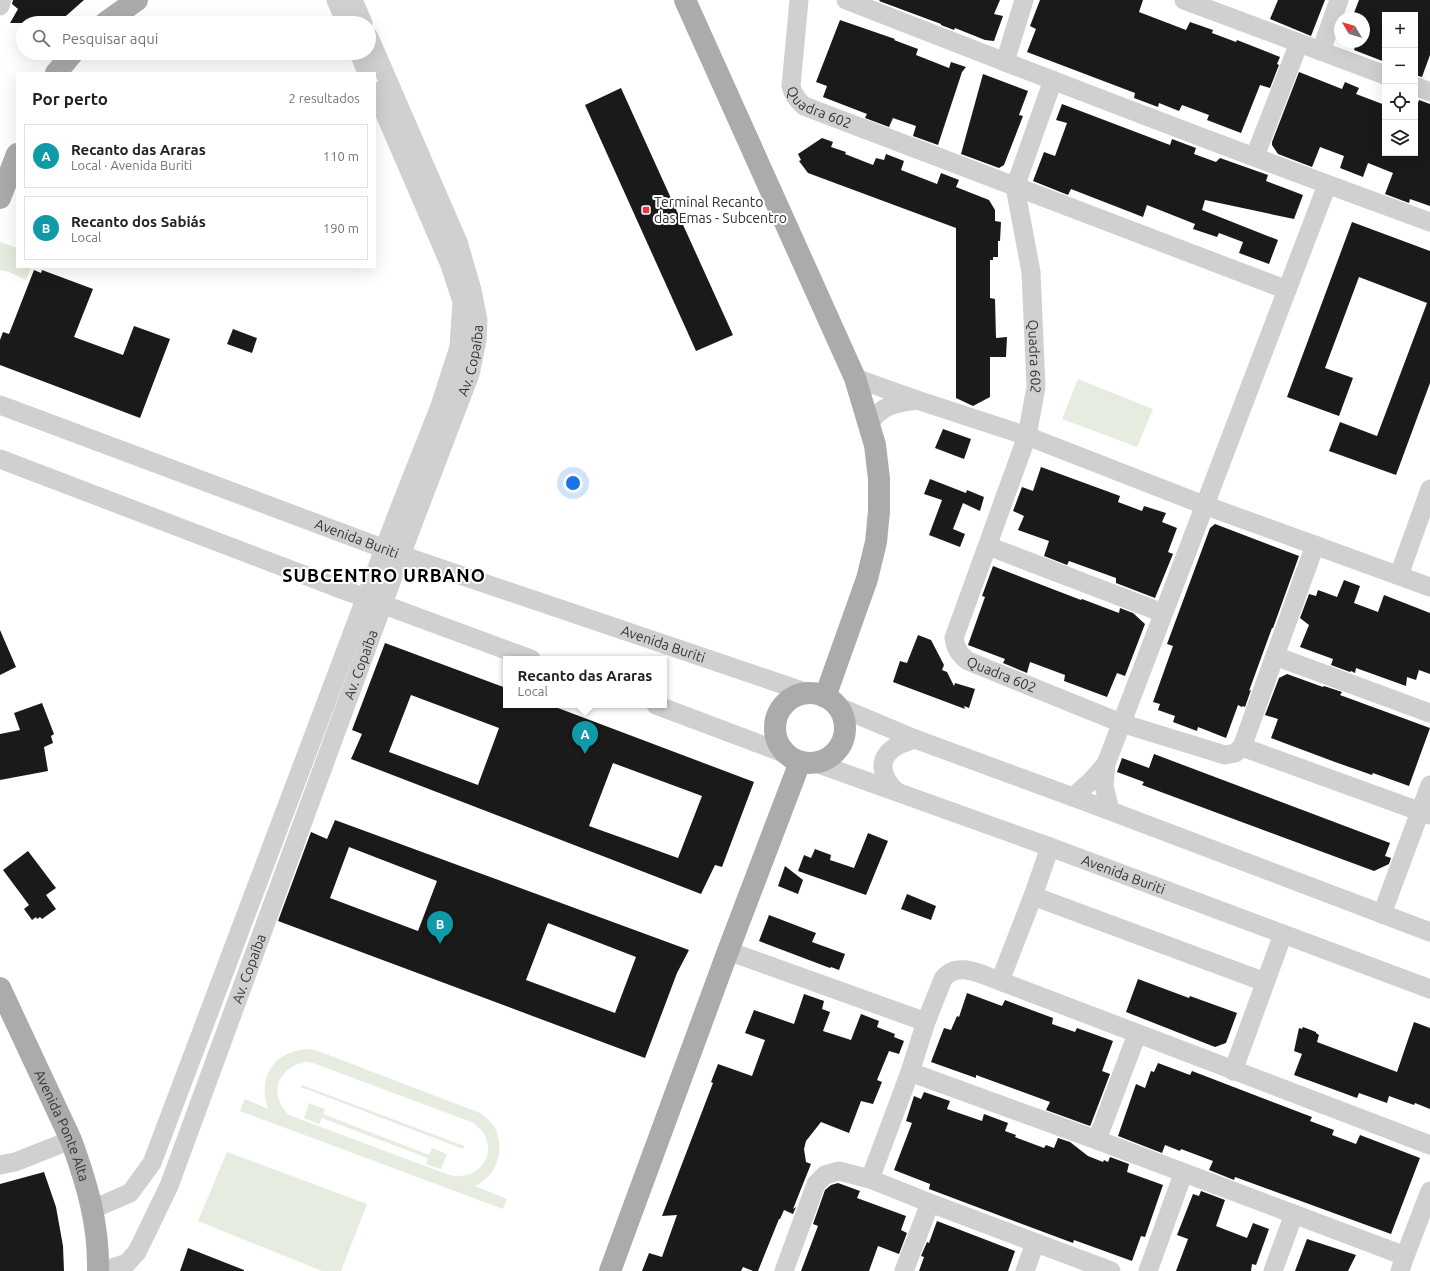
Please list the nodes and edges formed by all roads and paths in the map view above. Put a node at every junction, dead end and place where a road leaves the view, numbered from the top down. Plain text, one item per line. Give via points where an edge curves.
1 (2, 0) edge
2 (137, 0) edge
3 (336, 0) edge
4 (353, 0) edge
5 (685, 0) edge
6 (799, 0) edge
7 (846, 0) edge
8 (1024, 0) edge
9 (1184, 0) edge
10 (1339, 0) edge
11 (0, 6) edge
12 (1216, 6) edge
13 (115, 16) edge
14 (343, 16) edge
15 (360, 16) edge
16 (1299, 43) junction
17 (1321, 51) junction
18 (376, 53) edge
19 (67, 60) edge
20 (362, 60) edge
21 (1005, 62) junction
22 (57, 72) edge
23 (367, 72) edge
24 (1382, 74) edge
25 (1053, 80) junction
26 (376, 93) edge
27 (1255, 156) junction
28 (16, 157) edge
29 (1327, 185) junction
30 (1015, 187) junction
31 (0, 198) edge
32 (1430, 222) edge
33 (1287, 290) junction
34 (855, 378) junction
35 (917, 400) junction
36 (0, 405) edge
37 (868, 424) junction
38 (1026, 436) junction
39 (0, 459) edge
40 (1430, 489) edge
41 (1204, 505) junction
42 (1315, 544) junction
43 (988, 546) junction
44 (393, 552) junction
45 (1399, 575) junction
46 (1430, 587) edge
47 (375, 601) junction
48 (1164, 613) junction
49 (523, 656) edge
50 (1275, 656) junction
51 (824, 699) junction
52 (664, 708) edge
53 (1430, 713) edge
54 (1121, 722) junction
55 (915, 739) junction
56 (1242, 747) junction
57 (801, 760) junction
58 (1106, 764) junction
59 (1430, 785) edge
60 (896, 791) junction
61 (1073, 797) junction
62 (1110, 810) junction
63 (1425, 814) edge
64 (1050, 847) junction
65 (1033, 896) junction
66 (1382, 914) junction
67 (1430, 932) edge
68 (1283, 934) junction
69 (728, 951) junction
70 (1000, 981) junction
71 (1265, 982) junction
72 (0, 988) edge
73 (1430, 989) edge
74 (926, 1022) junction
75 (1137, 1034) junction
76 (1233, 1071) junction
77 (910, 1072) junction
78 (71, 1140) junction
79 (1097, 1140) junction
80 (1430, 1145) edge
81 (0, 1165) edge
82 (1183, 1174) junction
83 (870, 1179) junction
84 (1430, 1191) edge
85 (930, 1204) junction
86 (93, 1209) junction
87 (1294, 1214) junction
88 (1035, 1243) junction
89 (1402, 1264) edge
90 (98, 1271) edge
91 (102, 1271) edge
92 (610, 1271) edge
93 (784, 1271) edge
94 (904, 1271) edge
95 (1024, 1271) edge
96 (1111, 1271) edge
97 (1148, 1271) edge
98 (1273, 1271) edge

1 - 11 street
2 - 13 main road
3 - 14 street
4 - 15 street
5 - 34 main road
6 - 30 street, Quadra 602 via 791,86 797,101 804,106
7 - 21 street
8 - 21 street
9 - 12 street
10 - 17 street
12 - 16 street
16 - 17 street
16 - 27 street
17 - 24 street
18 - 44 street, Av. Copaíba via 458,242 478,320 470,374
19 - 22 main road
20 - 23 street
21 - 25 street
25 - 27 street
25 - 30 street
26 - 44 street, Av. Copaíba via 450,265 462,302 459,347
27 - 29 street
28 - 31 main road
29 - 32 street
29 - 33 street
30 - 33 street
30 - 38 street, Quadra 602 via 1031,272 1036,387
33 - 41 street
34 - 35 street
34 - 37 main road
35 - 37 street via 886,407 875,414
35 - 38 street
36 - 44 street, Avenida Buriti
37 - 51 main road via 875,445 879,479 876,542 867,578
38 - 41 street
38 - 43 street, Quadra 602
39 - 47 street
40 - 45 street
41 - 42 street
41 - 48 street
42 - 45 street
42 - 50 street
43 - 48 street
43 - 54 street, Quadra 602 via 954,638 960,655 968,662
44 - 47 street, Av. Copaíba
44 - 51 street, Avenida Buriti
45 - 46 street
47 - 49 street
47 - 86 street, Av. Copaíba via 152,1163 130,1193
47 - 91 street, Av. Copaíba via 169,1186 137,1252 127,1263
48 - 54 street
50 - 53 street
50 - 56 street
51 - 55 street, Avenida Buriti
51 - 57 main road via 843,716 843,741 826,760
51 - 57 main road via 796,696 779,712 776,723 779,745
52 - 57 street, Avenida Buriti
54 - 56 street, Quadra 602 via 1225,755 1235,753
54 - 58 street
55 - 60 street via 896,746 884,760 884,775
55 - 61 street, Avenida Buriti
56 - 63 street
57 - 60 street, Avenida Buriti
57 - 69 main road
58 - 61 street
58 - 62 street via 1104,786
59 - 63 street
60 - 64 street, Avenida Buriti
61 - 62 street, Avenida Buriti
62 - 66 street, Avenida Buriti
63 - 66 street
64 - 65 street
64 - 68 street, Avenida Buriti
65 - 70 street
65 - 71 street
66 - 67 street, Avenida Buriti
68 - 71 street
68 - 73 street, Avenida Buriti
69 - 74 street
69 - 92 main road
70 - 74 street via 962,969 947,973
70 - 75 street
71 - 76 street
72 - 78 main road, Avenida Ponte Alta
74 - 77 street
75 - 76 street
75 - 79 street
76 - 80 street
77 - 79 street
77 - 83 street
78 - 81 street via 15,1162
78 - 86 main road, Avenida Ponte Alta
79 - 82 street
82 - 87 street
82 - 97 street
83 - 85 street
83 - 93 street via 838,1171 825,1174 821,1178 816,1184
84 - 89 street
85 - 88 street
85 - 94 street
86 - 90 main road, Avenida Ponte Alta
87 - 89 street
87 - 98 street
88 - 95 street
88 - 96 street

